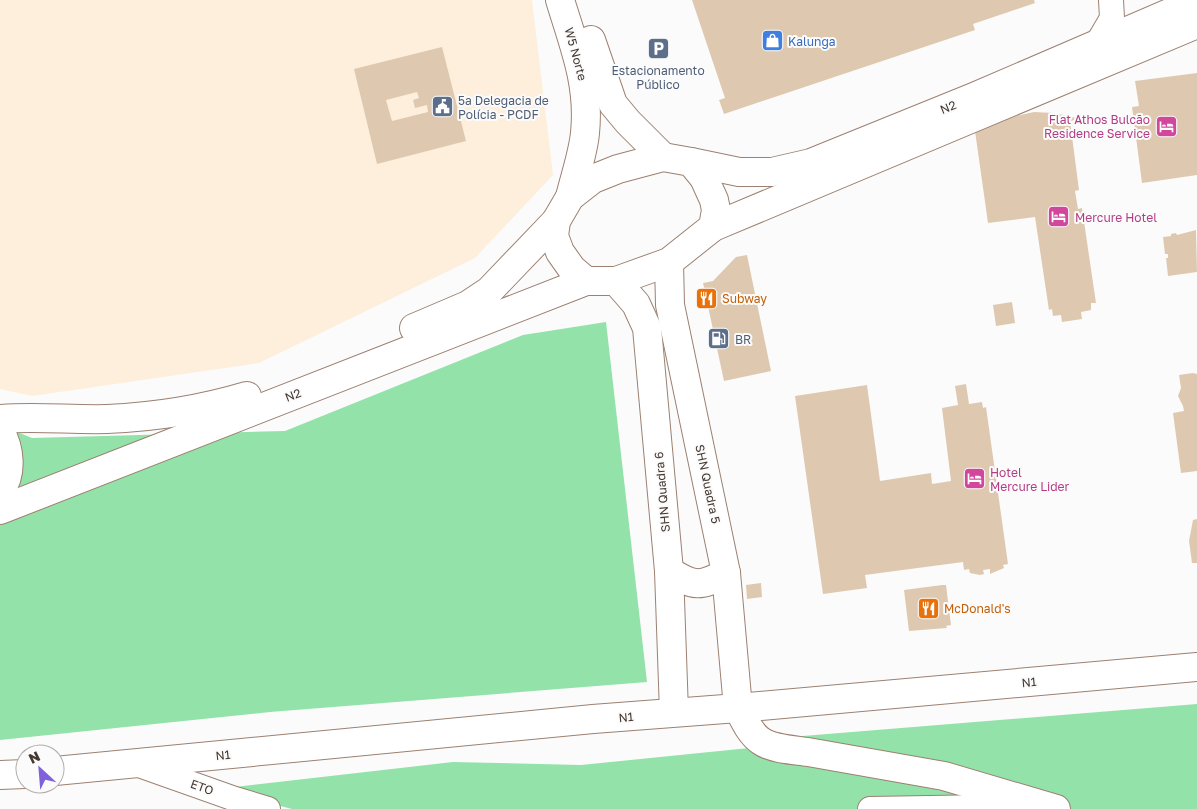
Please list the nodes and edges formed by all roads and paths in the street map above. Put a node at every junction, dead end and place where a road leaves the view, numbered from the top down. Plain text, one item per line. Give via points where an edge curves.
1 (560, 0) edge
2 (577, 0) edge
3 (1111, 0) edge
4 (1188, 8) edge
5 (1098, 42) junction
6 (663, 157) junction
7 (691, 162) junction
8 (570, 197) junction
9 (556, 221) junction
10 (713, 227) junction
11 (668, 262) junction
12 (586, 280) junction
13 (616, 281) junction
14 (0, 419) edge
15 (0, 431) edge
16 (0, 491) edge
17 (0, 510) edge
18 (669, 570) junction
19 (726, 573) junction
20 (1197, 667) edge
21 (738, 708) junction
22 (674, 712) junction
23 (136, 764) junction
24 (65, 770) edge
25 (15, 774) edge
26 (0, 775) edge
27 (1045, 806) edge
28 (268, 809) edge
29 (870, 809) edge

1 - 8 main road, W5 Norte via 584,75 587,106 585,134
2 - 6 main road, W5 Norte via 613,104
3 - 5 street via 1112,18
4 - 5 main road, N2
4 - 10 main road, N2
5 - 7 main road, N2 via 811,163 772,172 739,172
6 - 7 main road
6 - 8 main road via 593,179
7 - 10 main road via 704,178 714,200
8 - 9 main road
9 - 12 main road via 554,236 560,252 572,269
9 - 14 main road, N2 via 489,291 468,305 255,394 210,407 164,415 105,419
10 - 11 main road
11 - 13 main road
11 - 19 main road, SHN Quadra 5 via 670,305
12 - 13 main road
12 - 17 main road, N2
13 - 18 main road, SHN Quadra 6 via 636,304 647,328
15 - 16 main road via 6,441 9,464
18 - 19 main road via 694,584 711,581
18 - 22 main road, SHN Quadra 6
19 - 21 main road, SHN Quadra 5
20 - 21 main road, N1
21 - 22 main road, N1
21 - 27 main road via 749,728 762,742 787,750 944,776
22 - 23 main road, N1
23 - 24 main road, N1
23 - 28 street, ETO
25 - 26 main road
27 - 29 street

